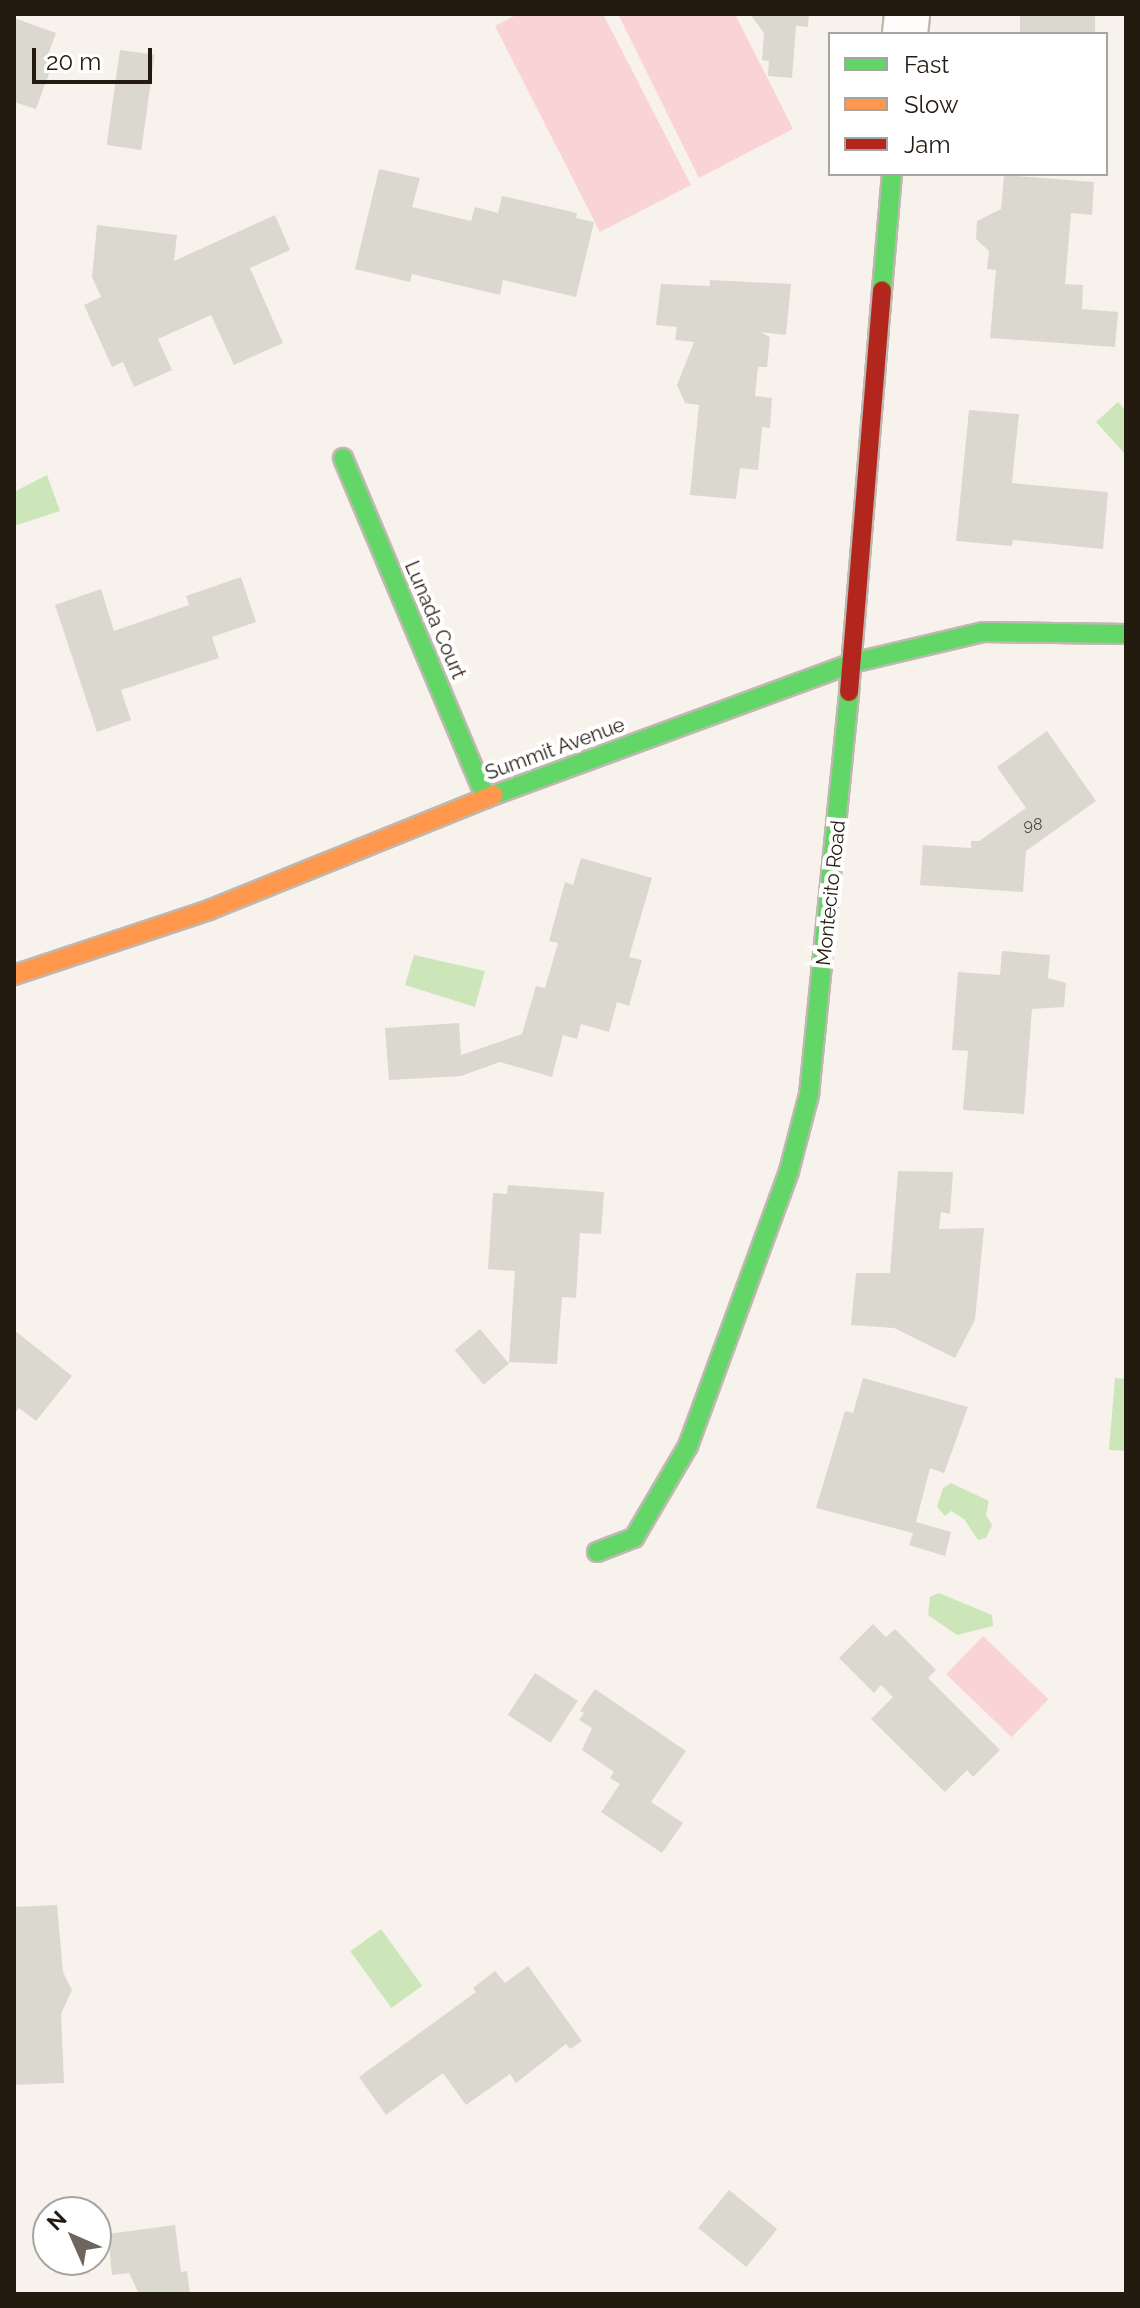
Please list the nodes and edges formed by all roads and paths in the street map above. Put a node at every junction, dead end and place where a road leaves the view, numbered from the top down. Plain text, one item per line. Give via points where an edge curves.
1 (892, 176) edge
2 (343, 458) dead end
3 (1126, 634) edge
4 (852, 663) junction
5 (486, 798) junction
6 (14, 975) edge
7 (597, 1552) dead end

1 - 4 street, Montecito Road
2 - 5 street, Lunada Court
3 - 4 street, Summit Avenue via 983,632
4 - 5 street, Summit Avenue
4 - 7 street, Montecito Road via 809,1095 789,1171 688,1446 634,1538
5 - 6 street, Summit Avenue via 209,910

